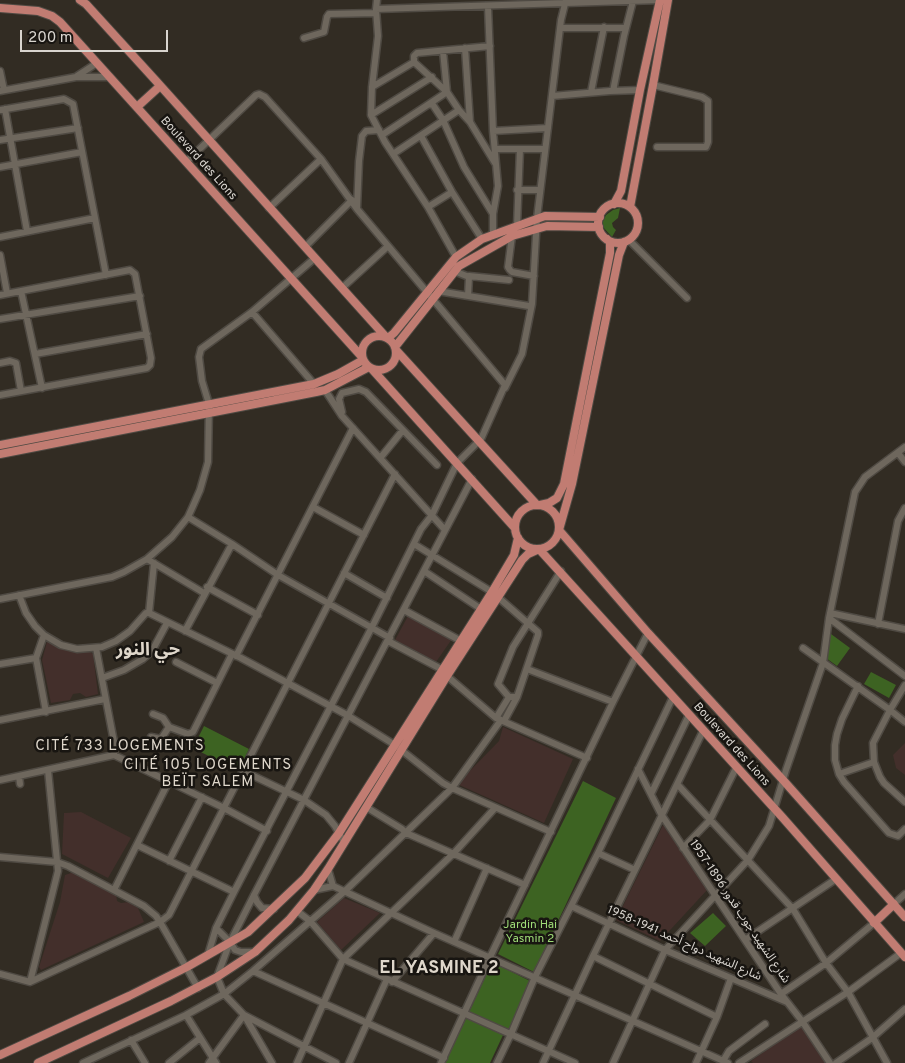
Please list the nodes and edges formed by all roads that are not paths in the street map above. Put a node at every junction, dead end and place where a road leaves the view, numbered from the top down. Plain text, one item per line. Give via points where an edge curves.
1 (81, 0) edge
2 (377, 0) edge
3 (660, 0) edge
4 (668, 0) edge
5 (633, 1) junction
6 (566, 2) edge
7 (488, 7) junction
8 (0, 8) edge
9 (376, 11) junction
10 (604, 27) junction
11 (560, 28) junction
12 (626, 28) junction
13 (304, 38) dead end
14 (490, 46) junction
15 (465, 48) junction
16 (443, 51) junction
17 (414, 62) junction
18 (97, 63) junction
19 (0, 71) edge
20 (76, 77) junction
21 (110, 77) junction
22 (432, 77) junction
23 (653, 85) junction
24 (160, 86) junction
25 (372, 87) junction
26 (640, 90) junction
27 (2, 91) edge
28 (613, 91) junction
29 (448, 92) junction
30 (592, 92) junction
31 (552, 96) junction
32 (429, 104) junction
33 (137, 107) junction
34 (3, 109) edge
35 (459, 110) junction
36 (371, 115) junction
37 (442, 120) junction
38 (470, 122) junction
39 (78, 128) junction
40 (548, 128) junction
41 (493, 131) junction
42 (380, 132) junction
43 (420, 136) junction
44 (10, 138) junction
45 (0, 140) edge
46 (209, 141) junction
47 (657, 147) dead end
48 (546, 148) junction
49 (495, 149) junction
50 (520, 149) junction
51 (82, 152) junction
52 (393, 154) junction
53 (321, 160) junction
54 (186, 162) junction
55 (496, 164) junction
56 (15, 165) junction
57 (0, 168) edge
58 (518, 190) junction
59 (540, 190) junction
60 (452, 192) junction
61 (352, 200) junction
62 (614, 204) junction
63 (428, 207) junction
64 (630, 207) junction
65 (268, 208) junction
66 (357, 209) junction
67 (494, 214) junction
68 (600, 217) junction
69 (95, 218) junction
70 (537, 218) junction
71 (517, 226) junction
72 (599, 227) junction
73 (537, 229) junction
74 (27, 232) junction
75 (493, 235) junction
76 (512, 236) junction
77 (0, 237) edge
78 (482, 239) junction
79 (607, 239) junction
80 (626, 241) junction
81 (305, 247) junction
82 (387, 247) junction
83 (0, 255) edge
84 (456, 257) junction
85 (315, 258) junction
86 (454, 271) junction
87 (106, 275) junction
88 (469, 276) junction
89 (534, 276) junction
90 (291, 279) junction
91 (509, 280) dead end
92 (342, 288) junction
93 (21, 291) junction
94 (438, 291) junction
95 (4, 294) edge
96 (140, 296) junction
97 (429, 296) junction
98 (468, 296) junction
99 (687, 298) dead end
100 (532, 304) junction
101 (252, 312) junction
102 (26, 315) junction
103 (0, 319) edge
104 (147, 334) junction
105 (387, 337) junction
106 (396, 348) junction
107 (35, 354) junction
108 (363, 358) junction
109 (0, 363) edge
110 (370, 367) junction
111 (314, 384) junction
112 (42, 388) junction
113 (505, 388) junction
114 (325, 390) junction
115 (21, 392) junction
116 (0, 396) edge
117 (209, 404) junction
118 (209, 414) junction
119 (342, 416) junction
120 (353, 428) junction
121 (403, 430) junction
122 (479, 442) junction
123 (0, 445) edge
124 (905, 447) edge
125 (898, 452) junction
126 (0, 454) edge
127 (381, 457) junction
128 (905, 462) edge
129 (457, 464) junction
130 (437, 465) dead end
131 (395, 474) junction
132 (472, 479) junction
133 (539, 505) junction
134 (313, 507) junction
135 (905, 508) edge
136 (432, 515) junction
137 (188, 517) junction
138 (514, 527) junction
139 (445, 530) junction
140 (559, 530) junction
141 (364, 535) junction
142 (518, 538) junction
143 (232, 544) junction
144 (414, 544) junction
145 (539, 549) junction
146 (432, 555) junction
147 (147, 559) junction
148 (154, 563) junction
149 (424, 571) junction
150 (561, 571) junction
151 (344, 573) junction
152 (278, 575) junction
153 (206, 590) junction
154 (19, 595) junction
155 (495, 595) junction
156 (388, 598) junction
157 (0, 599) edge
158 (328, 604) junction
159 (482, 608) junction
160 (404, 610) junction
161 (149, 613) junction
162 (258, 615) junction
163 (830, 615) junction
164 (167, 623) junction
165 (529, 624) junction
166 (878, 624) junction
167 (372, 627) junction
168 (905, 629) edge
169 (185, 631) junction
170 (648, 634) junction
171 (44, 635) junction
172 (389, 639) junction
173 (460, 641) junction
174 (96, 648) junction
175 (803, 648) dead end
176 (234, 655) junction
177 (636, 656) junction
178 (36, 658) junction
179 (176, 662) dead end
180 (823, 663) junction
181 (0, 664) edge
182 (527, 669) junction
183 (445, 673) junction
184 (905, 676) edge
185 (102, 678) junction
186 (217, 683) junction
187 (287, 683) junction
188 (905, 684) edge
189 (858, 686) junction
190 (509, 696) junction
191 (673, 696) junction
192 (517, 697) junction
193 (106, 699) junction
194 (613, 702) junction
195 (330, 705) junction
196 (890, 710) junction
197 (46, 712) junction
198 (154, 714) dead end
199 (348, 715) junction
200 (689, 716) junction
201 (0, 720) edge
202 (500, 720) junction
203 (905, 722) edge
204 (169, 727) junction
205 (703, 731) junction
206 (151, 737) dead end
207 (398, 747) junction
208 (114, 755) junction
209 (587, 758) junction
210 (874, 762) junction
211 (638, 768) junction
212 (736, 768) junction
213 (48, 770) junction
214 (243, 772) junction
215 (839, 774) junction
216 (19, 776) junction
217 (0, 780) edge
218 (783, 780) junction
219 (169, 782) junction
220 (20, 784) dead end
221 (678, 785) junction
222 (452, 788) junction
223 (286, 791) junction
224 (651, 794) junction
225 (202, 797) junction
226 (304, 800) junction
227 (905, 802) edge
228 (366, 807) junction
229 (224, 808) junction
230 (495, 808) junction
231 (775, 810) junction
232 (661, 814) junction
233 (710, 820) junction
234 (905, 829) edge
235 (267, 831) junction
236 (339, 832) junction
237 (551, 832) junction
238 (406, 833) junction
239 (344, 842) junction
240 (137, 845) junction
241 (683, 848) junction
242 (454, 853) junction
243 (598, 853) junction
244 (0, 857) edge
245 (748, 860) junction
246 (169, 861) junction
247 (57, 862) junction
248 (487, 868) junction
249 (328, 869) junction
250 (635, 870) junction
251 (192, 872) junction
252 (836, 879) junction
253 (525, 885) junction
254 (333, 886) junction
255 (114, 890) junction
256 (314, 890) junction
257 (345, 891) junction
258 (234, 892) junction
259 (715, 894) junction
260 (905, 894) edge
261 (254, 895) junction
262 (894, 904) junction
263 (571, 906) junction
264 (274, 909) junction
265 (792, 909) junction
266 (297, 911) junction
267 (392, 912) junction
268 (905, 917) edge
269 (310, 921) junction
270 (160, 922) junction
271 (608, 923) junction
272 (874, 923) junction
273 (216, 928) junction
274 (434, 933) junction
275 (745, 940) junction
276 (230, 942) junction
277 (454, 942) junction
278 (665, 950) junction
279 (255, 952) junction
280 (208, 955) junction
281 (903, 955) edge
282 (592, 956) junction
283 (490, 957) junction
284 (343, 959) junction
285 (826, 962) junction
286 (187, 967) junction
287 (253, 971) junction
288 (0, 974) edge
289 (217, 977) junction
290 (535, 977) junction
291 (731, 978) junction
292 (390, 980) junction
293 (30, 982) junction
294 (649, 982) junction
295 (198, 988) junction
296 (848, 992) junction
297 (224, 994) junction
298 (781, 994) junction
299 (575, 995) junction
300 (788, 1003) junction
301 (324, 1004) junction
302 (905, 1008) edge
303 (464, 1013) junction
304 (186, 1015) junction
305 (244, 1016) junction
306 (717, 1016) junction
307 (632, 1021) junction
308 (802, 1021) junction
309 (367, 1023) junction
310 (765, 1024) dead end
311 (511, 1034) junction
312 (200, 1038) junction
313 (872, 1038) junction
314 (131, 1040) junction
315 (304, 1048) junction
316 (548, 1051) junction
317 (701, 1052) junction
318 (0, 1055) edge
319 (442, 1060) edge
320 (212, 1061) edge
321 (726, 1062) edge
322 (38, 1063) edge
323 (82, 1063) edge
324 (146, 1063) edge
325 (170, 1063) edge
326 (272, 1063) edge
327 (297, 1063) edge
328 (336, 1063) edge
329 (349, 1063) edge
330 (497, 1063) edge
331 (543, 1063) edge
332 (575, 1063) edge
333 (613, 1063) edge
334 (696, 1063) edge
335 (739, 1063) edge
336 (830, 1063) edge
337 (836, 1063) edge
338 (888, 1063) edge

1 - 24 main road, Boulevard des Lions
2 - 9 street
3 - 5 street
3 - 26 main road
4 - 23 main road
5 - 6 street
5 - 12 street
6 - 7 street
6 - 11 street
7 - 9 street
7 - 14 street
8 - 18 main road, Boulevard des Lions via 38,11 52,16
9 - 13 street via 330,14 324,32
9 - 25 street via 378,36
10 - 11 street
10 - 12 street
10 - 30 street
11 - 31 street
12 - 28 street
14 - 15 street
14 - 41 street
15 - 16 street
15 - 38 street
16 - 17 street via 417,52
16 - 29 street
17 - 22 street
17 - 25 street
18 - 20 street
18 - 21 main road, Boulevard des Lions
19 - 27 street
20 - 21 street
20 - 27 street
21 - 33 main road, Boulevard des Lions
22 - 29 street
22 - 36 street
23 - 47 street via 708,101 706,147
23 - 64 main road
24 - 33 main road
24 - 46 main road, Boulevard des Lions
25 - 36 street
26 - 28 street
26 - 62 main road via 621,191
28 - 30 street
29 - 32 street
29 - 35 street
30 - 31 street
31 - 40 street
32 - 37 street via 435,107
32 - 42 street
33 - 54 main road, Boulevard des Lions
34 - 39 street via 68,99 73,104
34 - 44 street
35 - 37 street
35 - 38 street
36 - 42 street
37 - 43 street
37 - 67 street via 464,167
38 - 55 street
39 - 44 street
39 - 51 street
40 - 41 street
40 - 48 street
41 - 49 street
42 - 52 street
42 - 66 street via 366,132 362,136
43 - 52 street
43 - 60 street
44 - 45 street
44 - 56 street
46 - 53 street via 259,94
46 - 54 street
46 - 65 main road, Boulevard des Lions
48 - 50 street
48 - 59 street
49 - 50 street
49 - 55 street
50 - 58 street
51 - 56 street
51 - 69 street
52 - 63 street
53 - 61 street
53 - 65 street
54 - 90 main road, Boulevard des Lions
55 - 67 street via 498,186
56 - 57 street
56 - 74 street
58 - 59 street
58 - 71 street
59 - 70 street
60 - 63 street
60 - 78 street
61 - 66 street
61 - 81 street
62 - 64 main road
62 - 68 main road via 605,208
63 - 84 street
64 - 80 main road via 638,221 636,232
65 - 81 main road, Boulevard des Lions
66 - 82 street
67 - 75 street
68 - 70 main road
68 - 72 main road
69 - 74 street
69 - 87 street
70 - 71 main road
70 - 73 street
71 - 75 main road
72 - 73 main road via 547,226
72 - 79 main road
73 - 76 main road
73 - 89 street
74 - 77 street
75 - 78 main road
76 - 86 main road
76 - 89 street via 508,267 512,272
78 - 84 main road
79 - 80 main road
79 - 133 main road via 610,253 564,484 557,498
80 - 99 street
80 - 140 main road via 619,255 572,484
81 - 85 main road, Boulevard des Lions
82 - 92 street
82 - 97 street
83 - 95 street
84 - 97 main road
85 - 90 street
85 - 92 main road, Boulevard des Lions
86 - 88 street
86 - 94 main road
87 - 93 street
87 - 96 street via 130,270 135,274
88 - 91 street
88 - 98 street
89 - 100 street
90 - 101 street
90 - 108 main road, Boulevard des Lions
92 - 105 main road, Boulevard des Lions
93 - 95 street
93 - 102 street
94 - 97 main road
94 - 98 street
96 - 102 street
96 - 104 street
97 - 105 main road
97 - 106 main road
97 - 113 street
98 - 100 street
100 - 113 street via 522,354
101 - 111 street
101 - 117 street via 201,349 202,381
102 - 103 street
102 - 107 street
104 - 107 street
104 - 112 street via 152,358 147,368
105 - 106 main road
105 - 108 main road via 375,336 366,341
106 - 110 main road via 396,359 390,367 381,370
106 - 122 main road
107 - 112 street
108 - 110 main road
108 - 111 main road
109 - 115 street via 16,363
110 - 114 main road
110 - 129 main road
111 - 117 main road
112 - 115 street
113 - 122 street
114 - 118 main road
114 - 119 street
115 - 116 street
117 - 118 street
117 - 123 main road
118 - 126 main road
118 - 137 street via 208,462
119 - 120 street
119 - 121 street via 339,399 342,393 363,390
120 - 127 street
120 - 134 street
121 - 127 street
121 - 130 street
122 - 129 street
122 - 133 main road
124 - 125 street
125 - 128 street
125 - 163 street via 865,477 855,492
127 - 131 street
129 - 132 main road
129 - 136 street
131 - 136 street
131 - 141 street
132 - 138 main road
132 - 139 street
133 - 138 main road via 528,506 520,513
133 - 140 main road via 556,516
134 - 141 street
134 - 152 street
135 - 166 street via 900,516
136 - 139 street
136 - 144 street
137 - 143 street
137 - 147 street via 172,537
138 - 142 main road
139 - 146 street
140 - 145 main road via 552,543
140 - 170 main road, Boulevard des Lions
141 - 151 street
142 - 145 main road via 527,546
142 - 155 main road via 514,555
143 - 152 street
143 - 153 street
144 - 146 street
144 - 156 street
145 - 150 main road, Boulevard des Lions
145 - 155 main road via 522,560
146 - 149 street
146 - 155 street
147 - 148 street
147 - 154 street via 112,577
148 - 153 street
148 - 161 street
149 - 159 street
149 - 160 street
150 - 165 street
150 - 177 main road, Boulevard des Lions
151 - 156 street
151 - 158 street
152 - 158 street
152 - 162 street
153 - 162 street
153 - 169 street
154 - 157 street
154 - 171 street via 26,613
155 - 159 main road
155 - 165 street
155 - 183 main road
156 - 167 street
158 - 167 street
158 - 187 street
159 - 173 main road
160 - 172 street
160 - 173 street
161 - 164 street
161 - 174 street via 116,641
162 - 176 street
163 - 166 street
163 - 180 street
163 - 184 street
164 - 169 street
164 - 185 street via 152,651 143,660
165 - 182 street via 538,635
165 - 190 street via 513,647 498,684
166 - 168 street
167 - 172 street
167 - 195 street
169 - 176 street
170 - 177 street
170 - 218 main road, Boulevard des Lions
171 - 174 street via 77,650
171 - 178 street
172 - 183 street
172 - 199 street
173 - 183 main road
174 - 185 street
175 - 180 street
176 - 186 street
176 - 187 street
177 - 191 main road, Boulevard des Lions
177 - 194 street
178 - 181 street
178 - 197 street
179 - 186 street
180 - 189 street
180 - 218 street
182 - 192 street
182 - 194 street
183 - 202 street
183 - 207 main road
185 - 193 street
186 - 204 street via 193,732 188,734
187 - 195 street
187 - 214 street
188 - 196 street
189 - 196 street
189 - 215 street via 837,734 835,760
190 - 192 street
190 - 202 street
191 - 200 main road, Boulevard des Lions
191 - 211 street
192 - 202 street
193 - 197 street
193 - 208 street
194 - 209 street
195 - 199 street
195 - 223 street
196 - 203 street
196 - 210 street via 873,743
197 - 201 street
198 - 204 street via 163,718
199 - 207 street
199 - 226 street
200 - 205 main road, Boulevard des Lions
200 - 224 street
202 - 209 street
202 - 222 street
204 - 206 street via 161,739
205 - 212 main road, Boulevard des Lions
205 - 221 street
207 - 222 street
207 - 228 main road
207 - 236 main road
208 - 213 street
208 - 219 street
209 - 237 street
210 - 215 street
210 - 227 street via 884,783
211 - 224 street, شارع الشهيد جوب قدور 1896-1957
211 - 243 street
212 - 231 main road, Boulevard des Lions
212 - 233 street
213 - 216 street
213 - 247 street
214 - 223 street
214 - 229 street
215 - 234 street via 889,833 898,836
216 - 217 street
216 - 220 street
218 - 231 street
218 - 262 main road, Boulevard des Lions
219 - 225 street
219 - 240 street
221 - 232 street
221 - 233 street
222 - 230 street
222 - 238 street
223 - 226 street
223 - 235 street
224 - 232 street, شارع الشهيد جوب قدور 1896-1957
225 - 229 street
225 - 246 street
226 - 236 street via 326,815
226 - 261 street
228 - 238 street
228 - 239 main road
229 - 235 street
229 - 251 street
230 - 237 street
230 - 242 street
231 - 245 street
231 - 252 main road, Boulevard des Lions
232 - 241 street, شارع الشهيد جوب قدور 1896-1957
232 - 250 street
233 - 241 street
233 - 245 street
235 - 258 street
236 - 239 street
236 - 264 main road via 314,868
237 - 253 street
238 - 242 street
238 - 257 street
239 - 249 main road
240 - 246 street
240 - 255 street
241 - 259 street, شارع الشهيد جوب قدور 1896-1957
242 - 248 street
242 - 267 street
243 - 250 street
243 - 263 street
244 - 247 street
245 - 259 street
245 - 265 street
246 - 251 street
247 - 255 street
247 - 293 street via 54,891
248 - 253 street
248 - 277 street
249 - 254 street
249 - 256 main road
250 - 271 street
251 - 258 street
251 - 270 street via 172,912
252 - 265 street
252 - 272 main road, Boulevard des Lions
253 - 283 street
254 - 256 street
254 - 257 street
255 - 270 street via 144,906
256 - 266 main road
257 - 267 street
257 - 269 street
258 - 273 street
259 - 275 street, شارع الشهيد جوب قدور 1896-1957
259 - 278 street
260 - 262 street
261 - 264 street via 262,908
261 - 276 street
262 - 268 main road, Boulevard des Lions
262 - 272 main road
263 - 271 street, شارع الشهيد دواح أحمد 1941-1958
263 - 290 street
264 - 276 main road via 248,932
265 - 275 street
265 - 285 street
266 - 269 street
266 - 279 main road
267 - 274 street
267 - 284 street
269 - 284 street
269 - 287 street
270 - 286 street
270 - 293 street
271 - 278 street, شارع الشهيد دواح أحمد 1941-1958
271 - 282 street
272 - 281 main road, Boulevard des Lions
272 - 285 street
273 - 276 street
273 - 280 street
274 - 277 street
274 - 292 street
275 - 298 street, شارع الشهيد جوب قدور 1896-1957
276 - 279 street via 238,951
276 - 280 main road
276 - 289 street
277 - 283 street
278 - 291 street, شارع الشهيد دواح أحمد 1941-1958
278 - 294 street
279 - 289 main road
280 - 286 main road
281 - 296 street
282 - 294 street
282 - 299 street
283 - 290 street
283 - 303 street
284 - 292 street
284 - 301 street
285 - 296 street
285 - 298 street
286 - 295 street
286 - 318 main road
287 - 297 street
287 - 301 street
288 - 293 street
289 - 295 main road
289 - 297 street
290 - 299 street
290 - 311 street
291 - 300 street, شارع الشهيد دواح أحمد 1941-1958
291 - 306 street
292 - 303 street
292 - 309 street
294 - 306 street
294 - 307 street
295 - 322 main road
296 - 308 street
296 - 313 street
297 - 304 street
297 - 305 street
298 - 300 street, شارع الشهيد جوب قدور 1896-1957
299 - 307 street
299 - 316 street
300 - 308 street, شارع الشهيد جوب قدور 1896-1957
301 - 309 street
301 - 315 street
302 - 313 street
303 - 311 street
303 - 319 street
304 - 312 street
304 - 314 street
305 - 315 street
305 - 320 street
305 - 326 street
306 - 317 street
307 - 317 street
307 - 333 street
308 - 335 street
308 - 336 street, شارع الشهيد جوب قدور 1896-1957
309 - 319 street
309 - 329 street
310 - 321 street via 729,1051
311 - 316 street
311 - 330 street
312 - 320 street
312 - 325 street
313 - 337 street
313 - 338 street
314 - 323 street
314 - 324 street
315 - 327 street
315 - 328 street
316 - 331 street
316 - 332 street
317 - 321 street
317 - 334 street

